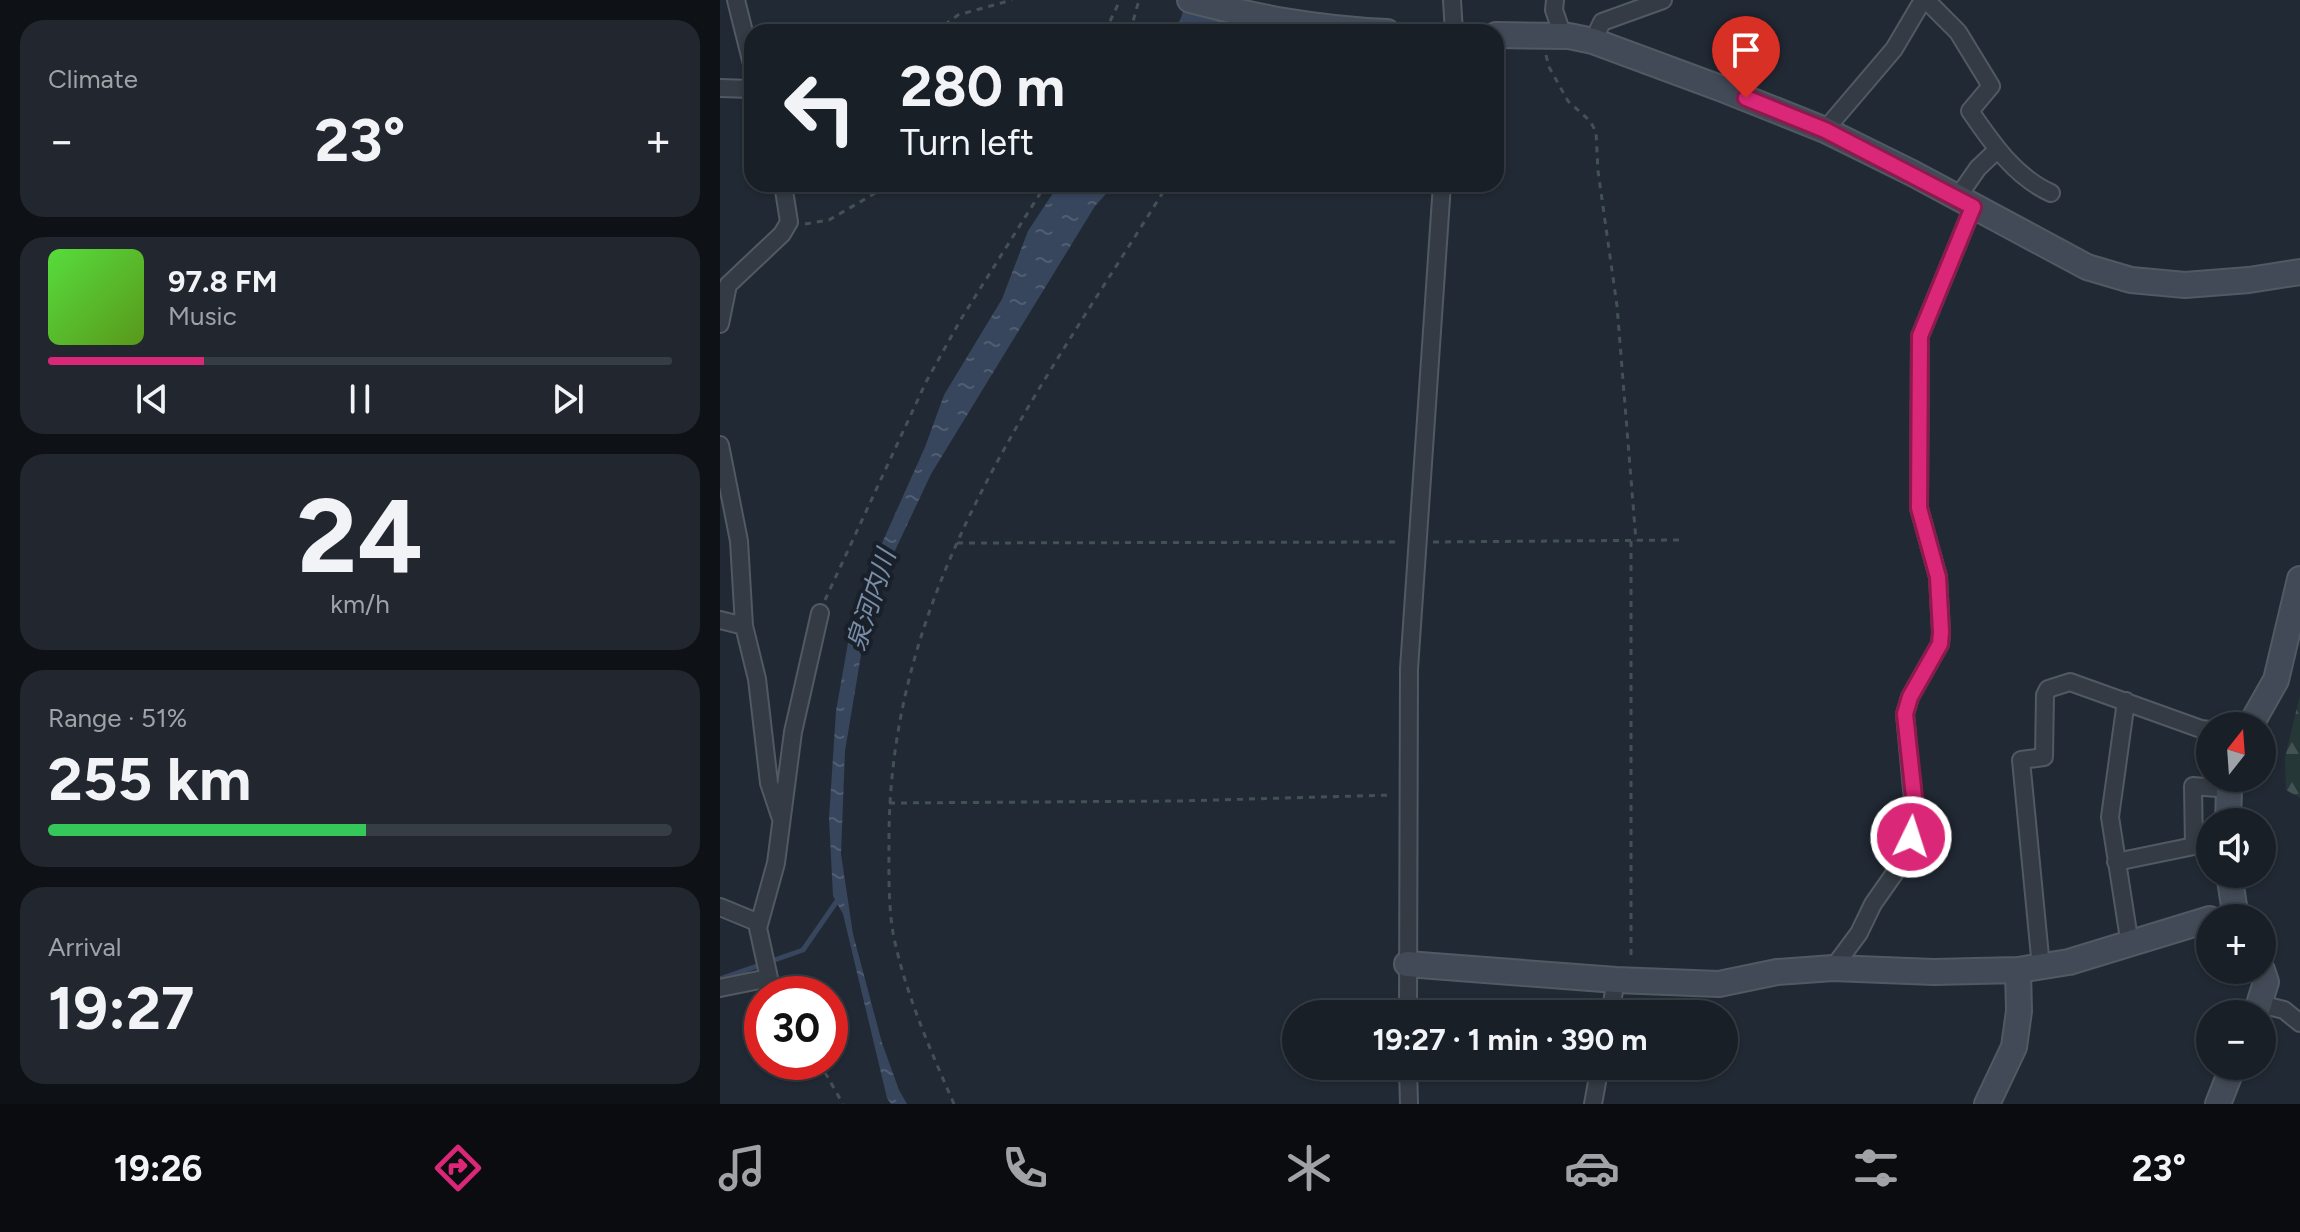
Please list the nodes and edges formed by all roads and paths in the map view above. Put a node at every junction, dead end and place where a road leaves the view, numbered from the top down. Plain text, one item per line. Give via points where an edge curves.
1 (736, 0) edge
2 (1012, 0) edge
3 (1120, 0) edge
4 (1139, 0) edge
5 (1190, 0) edge
6 (1452, 0) edge
7 (1555, 0) edge
8 (1663, 0) edge
9 (1925, 0) edge
10 (946, 24) edge
11 (1109, 24) edge
12 (1132, 24) edge
13 (1300, 24) edge
14 (1454, 24) edge
15 (744, 32) edge
16 (1504, 35) edge
17 (1552, 35) junction
18 (1593, 41) junction
19 (720, 88) edge
20 (744, 89) edge
21 (1825, 130) junction
22 (1997, 150) junction
23 (784, 192) edge
24 (877, 192) edge
25 (1041, 192) edge
26 (1163, 192) edge
27 (1441, 192) edge
28 (2051, 193) dead end
29 (1965, 202) junction
30 (789, 222) junction
31 (2300, 272) edge
32 (724, 285) edge
33 (720, 324) edge
34 (720, 445) edge
35 (1681, 540) dead end
36 (1634, 541) junction
37 (1417, 542) junction
38 (956, 543) junction
39 (2300, 579) edge
40 (820, 613) joint
41 (720, 620) edge
42 (744, 626) junction
43 (2126, 701) junction
44 (2258, 712) edge
45 (2196, 725) edge
46 (2196, 786) edge
47 (1408, 795) junction
48 (889, 803) junction
49 (782, 822) junction
50 (2116, 862) junction
51 (720, 907) edge
52 (759, 923) junction
53 (2196, 925) edge
54 (2130, 945) junction
55 (1407, 964) junction
56 (1833, 968) junction
57 (2029, 968) junction
58 (1624, 980) junction
59 (720, 988) edge
60 (1408, 1000) edge
61 (1616, 1000) edge
62 (2276, 1010) edge
63 (2300, 1023) edge
64 (829, 1080) edge
65 (1408, 1080) edge
66 (1597, 1080) edge
67 (2227, 1080) edge
68 (843, 1104) edge
69 (954, 1104) edge
70 (1409, 1104) edge
71 (1593, 1104) edge
72 (1987, 1104) edge
73 (2218, 1104) edge

1 - 15 street
2 - 10 path via 958,15
3 - 11 path
4 - 12 path
5 - 13 street
6 - 14 street
7 - 17 street
8 - 18 street via 1602,22
9 - 21 street via 1894,49
9 - 22 street via 1958,32 1991,86 1970,111
16 - 17 street
17 - 18 street
17 - 36 path via 1549,67 1568,101 1596,132 1617,306
18 - 21 street
19 - 20 street
21 - 29 street
22 - 28 street
22 - 29 street via 1978,168
23 - 30 street
24 - 30 path via 829,220
25 - 40 path via 926,382
26 - 38 path via 1030,400
27 - 37 street
29 - 31 street via 2087,267 2131,280 2185,285
29 - 56 street via 1920,336 1919,508 1938,577 1941,632 1905,714 1915,822 1894,874
30 - 32 street
32 - 33 street
34 - 42 street via 739,541
35 - 36 path
36 - 37 path
36 - 58 path
37 - 38 path
37 - 47 street
38 - 48 path via 912,658 897,727
39 - 44 street via 2276,680
40 - 49 street via 793,732
41 - 42 street
42 - 49 street via 757,679 769,783
43 - 45 street
43 - 50 street via 2110,817
43 - 57 street via 2070,682 2048,689 2044,757 2021,760
46 - 50 street via 2194,846
47 - 48 path
47 - 55 street
48 - 69 path via 895,941 913,1004
49 - 52 street
50 - 54 street
51 - 52 street
52 - 59 street via 769,978
53 - 54 street
54 - 57 street
55 - 58 street
55 - 60 street
56 - 57 street
56 - 58 street via 1719,984
57 - 72 street via 2014,1047
58 - 61 street
62 - 63 street
64 - 68 path
65 - 70 street
66 - 71 street
67 - 73 street

